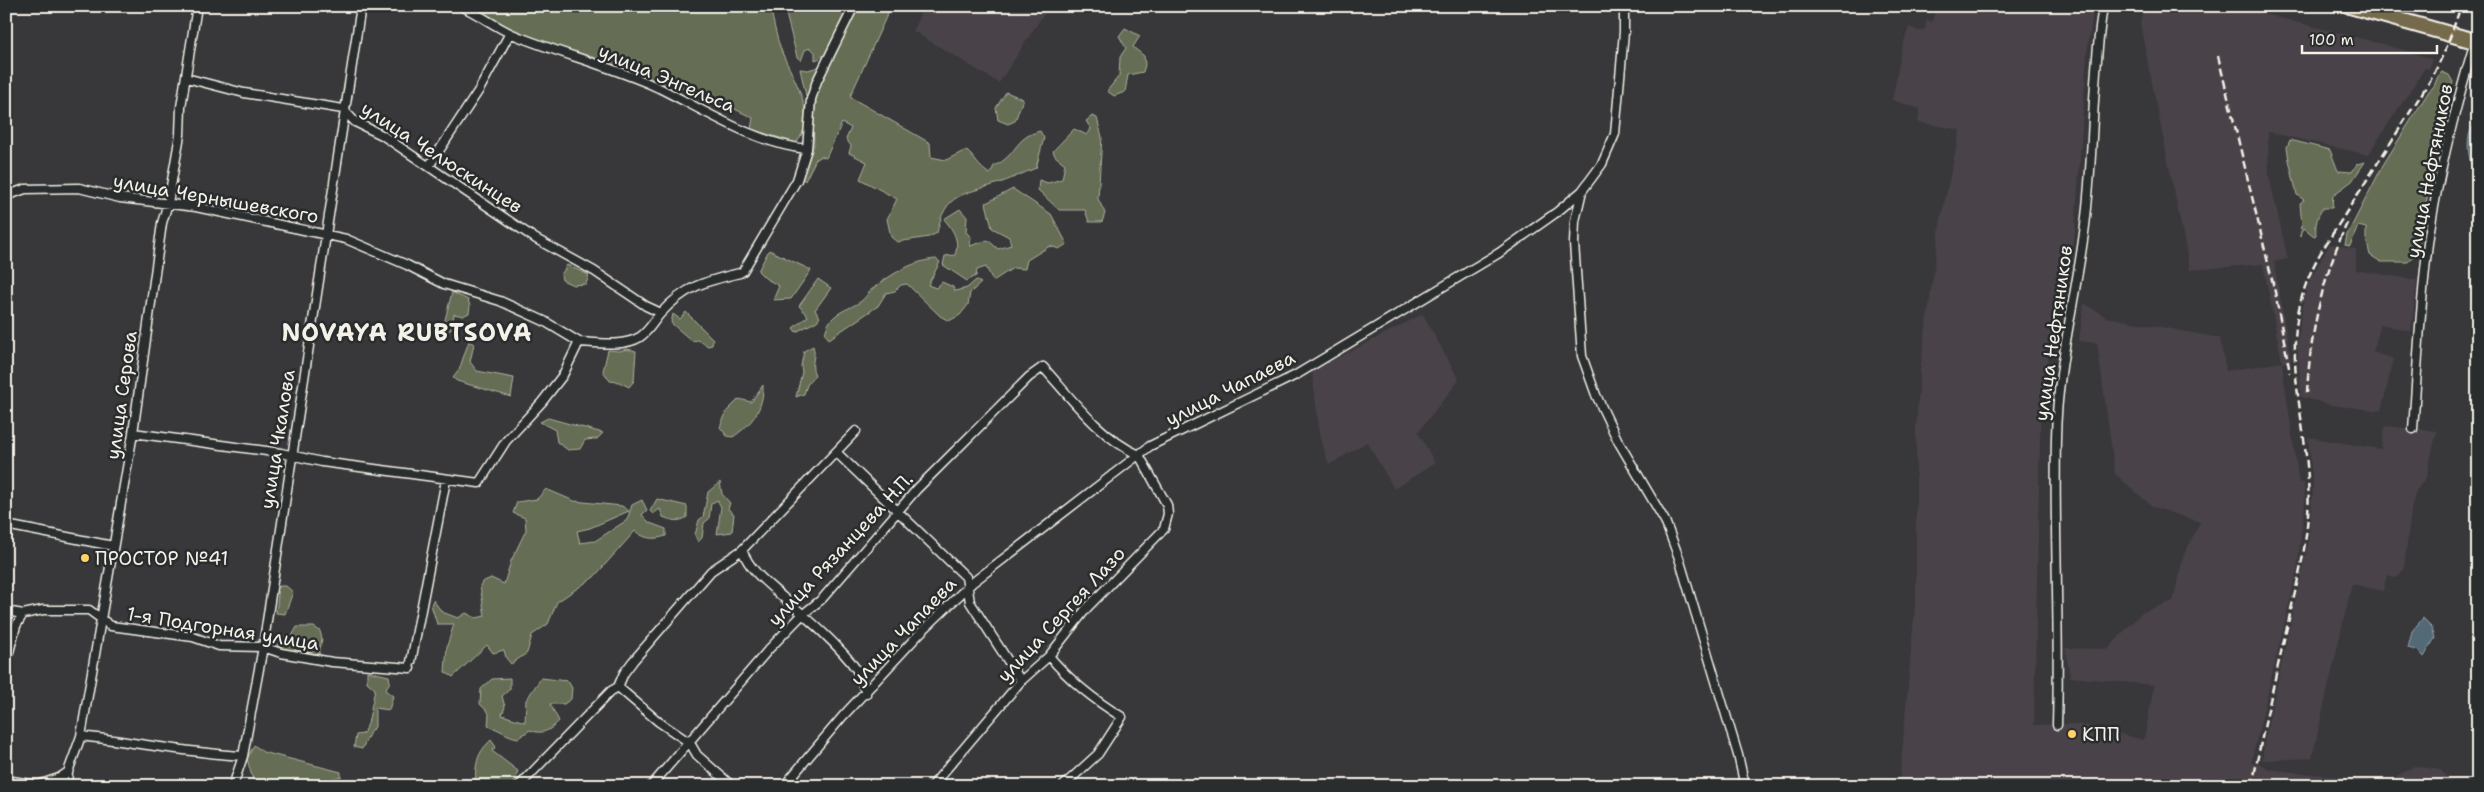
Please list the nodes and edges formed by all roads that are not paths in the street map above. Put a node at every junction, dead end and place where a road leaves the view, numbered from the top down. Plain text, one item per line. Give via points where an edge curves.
1 (197, 6) edge
2 (360, 6) edge
3 (461, 6) edge
4 (854, 6) edge
5 (1624, 6) edge
6 (2103, 6) edge
7 (2350, 6) edge
8 (510, 33) junction
9 (2476, 42) edge
10 (186, 78) junction
11 (343, 109) junction
12 (807, 149) junction
13 (429, 166) junction
14 (1582, 191) junction
15 (6, 196) edge
16 (168, 203) junction
17 (325, 234) junction
18 (661, 313) junction
19 (579, 342) junction
20 (2413, 429) dead end
21 (856, 431) dead end
22 (132, 433) junction
23 (837, 453) junction
24 (292, 454) junction
25 (1139, 455) junction
26 (446, 480) junction
27 (898, 513) junction
28 (6, 525) edge
29 (113, 546) junction
30 (742, 550) junction
31 (968, 588) junction
32 (6, 611) edge
33 (24, 614) junction
34 (802, 615) junction
35 (101, 619) junction
36 (263, 647) junction
37 (1049, 656) junction
38 (6, 663) edge
39 (1021, 681) junction
40 (618, 687) junction
41 (866, 694) junction
42 (2057, 725) dead end
43 (81, 736) junction
44 (690, 743) junction
45 (242, 756) junction
46 (68, 772) junction
47 (6, 780) edge
48 (36, 785) edge
49 (67, 786) edge
50 (233, 786) edge
51 (519, 786) edge
52 (651, 786) edge
53 (732, 786) edge
54 (784, 786) edge
55 (932, 786) edge
56 (1063, 786) edge
57 (1745, 786) edge

1 - 10 street, улица Серова
2 - 11 street, улица Чкалова
3 - 8 street, улица Энгельса
4 - 12 street via 811,99
5 - 14 street, улица Чапаева via 1615,134 1602,164
6 - 42 street, улица Нефтяников via 2086,217 2058,399
7 - 9 highway
8 - 12 street, улица Энгельса via 623,73 775,142
8 - 13 street via 479,90
9 - 20 street, улица Нефтяников via 2455,111 2429,236
10 - 11 street, улица Челюскинцев via 244,93
10 - 16 street, улица Серова
11 - 13 street, улица Челюскинцев via 354,122 382,135
11 - 17 street, улица Чкалова
12 - 18 street via 797,180 743,271 690,288
13 - 18 street, улица Челюскинцев via 536,239
14 - 25 street, улица Чапаева via 1499,253 1296,375 1150,446
14 - 57 street via 1574,244 1582,356 1618,441 1665,520
15 - 16 street, улица Чернышевского via 25,189 79,188 120,198
16 - 17 street, улица Чернышевского
16 - 22 street, улица Серова via 162,223
17 - 19 street, улица Чернышевского via 346,239 444,284 500,301 544,321
17 - 24 street, улица Чкалова
18 - 19 street via 639,338 627,342
19 - 26 street via 563,375 506,441 479,483
21 - 23 street
22 - 24 street
22 - 29 street, улица Серова
23 - 27 street
23 - 30 street
24 - 26 street via 322,462
24 - 36 street, улица Чкалова
25 - 27 street, улица Рязанцева Н.П. via 1095,424 1043,367 1001,404 917,489
25 - 31 street, улица Чапаева
25 - 37 street, улица Сергея Лазо via 1167,505 1164,529 1086,609
26 - 36 street, 1-я Подгорная улица via 411,665 332,662
27 - 31 street via 966,577
27 - 34 street, улица Рязанцева Н.П. via 822,599
28 - 29 street
29 - 35 street, улица Серова
30 - 34 street via 757,574
30 - 40 street via 711,571 691,592 624,673
31 - 39 street via 970,602
31 - 41 street, улица Чапаева via 920,633
32 - 33 street, 1-я Подгорная улица
33 - 35 street, 1-я Подгорная улица via 43,610 89,610
33 - 38 street via 16,626
34 - 41 street via 849,661
34 - 44 street, улица Рязанцева Н.П.
35 - 36 street, 1-я Подгорная улица via 111,626 194,637 219,646
35 - 43 street, улица Серова
36 - 45 street, улица Чкалова
37 - 39 street, улица Сергея Лазо
37 - 56 street via 1094,700 1122,717 1098,754
39 - 55 street, улица Сергея Лазо
40 - 44 street
40 - 51 street via 610,691
41 - 54 street, улица Чапаева via 843,716
43 - 45 street via 197,753
43 - 46 street, улица Серова
44 - 52 street, улица Рязанцева Н.П.
44 - 53 street via 697,755
45 - 50 street, улица Чкалова
46 - 48 street
46 - 49 street, улица Серова
47 - 48 street

